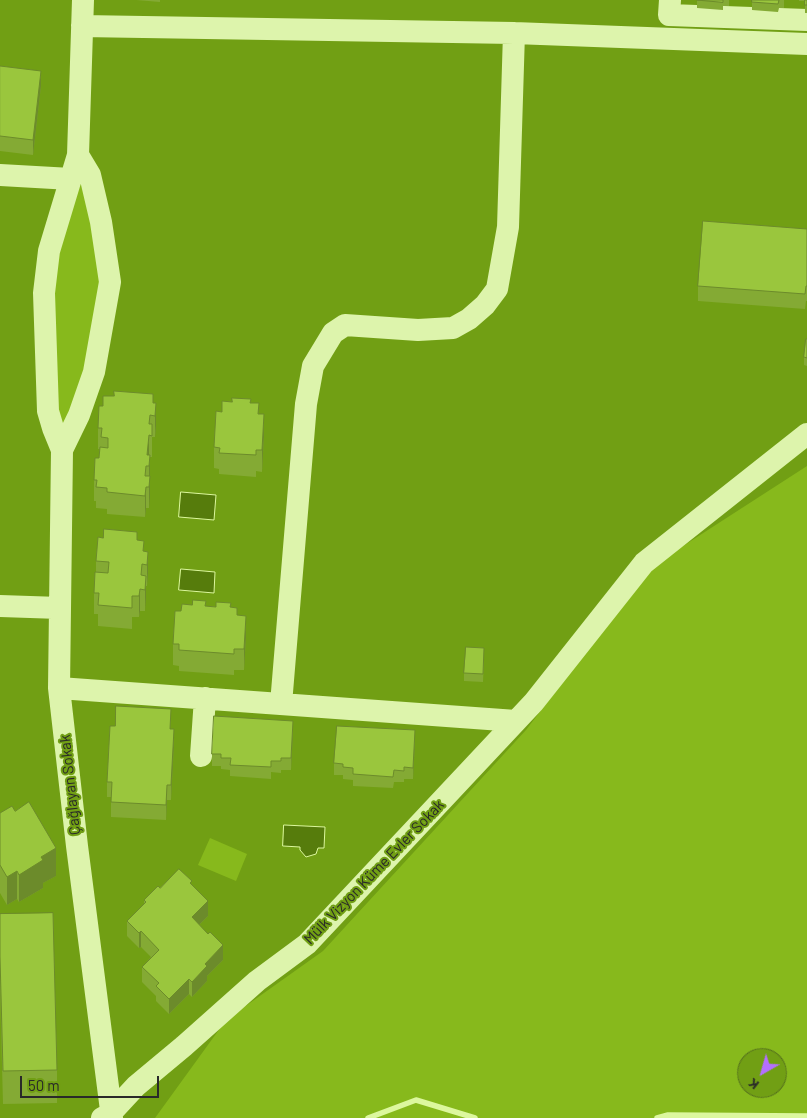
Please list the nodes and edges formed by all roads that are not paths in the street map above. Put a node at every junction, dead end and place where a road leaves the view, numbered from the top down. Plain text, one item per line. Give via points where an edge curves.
1 (83, 0) edge
2 (670, 0) edge
3 (807, 20) edge
4 (82, 26) junction
5 (514, 33) junction
6 (807, 44) edge
7 (78, 155) junction
8 (0, 175) edge
9 (71, 179) junction
10 (807, 434) edge
11 (62, 450) junction
12 (0, 606) edge
13 (60, 608) junction
14 (60, 688) junction
15 (205, 698) junction
16 (281, 704) junction
17 (516, 721) junction
18 (201, 756) dead end
19 (108, 1116) edge

1 - 4 street
2 - 3 street via 668,15
4 - 5 street
4 - 7 street
5 - 6 street
5 - 16 street via 508,227 497,289 485,305 453,328 418,330 345,325 333,333 313,366 306,404
7 - 9 street
7 - 11 street via 90,175 110,282 94,372
8 - 9 street
9 - 11 street via 49,250 44,294 48,411
10 - 17 street, Mülk Vizyon Küme Evler Sokak via 644,563
11 - 13 street, Çağlayan Sokak
12 - 13 street
13 - 14 street, Çağlayan Sokak
14 - 15 street
14 - 19 street, Çağlayan Sokak
15 - 16 street
15 - 18 street
16 - 17 street
17 - 19 street, Mülk Vizyon Küme Evler Sokak via 307,944 257,981 136,1086

